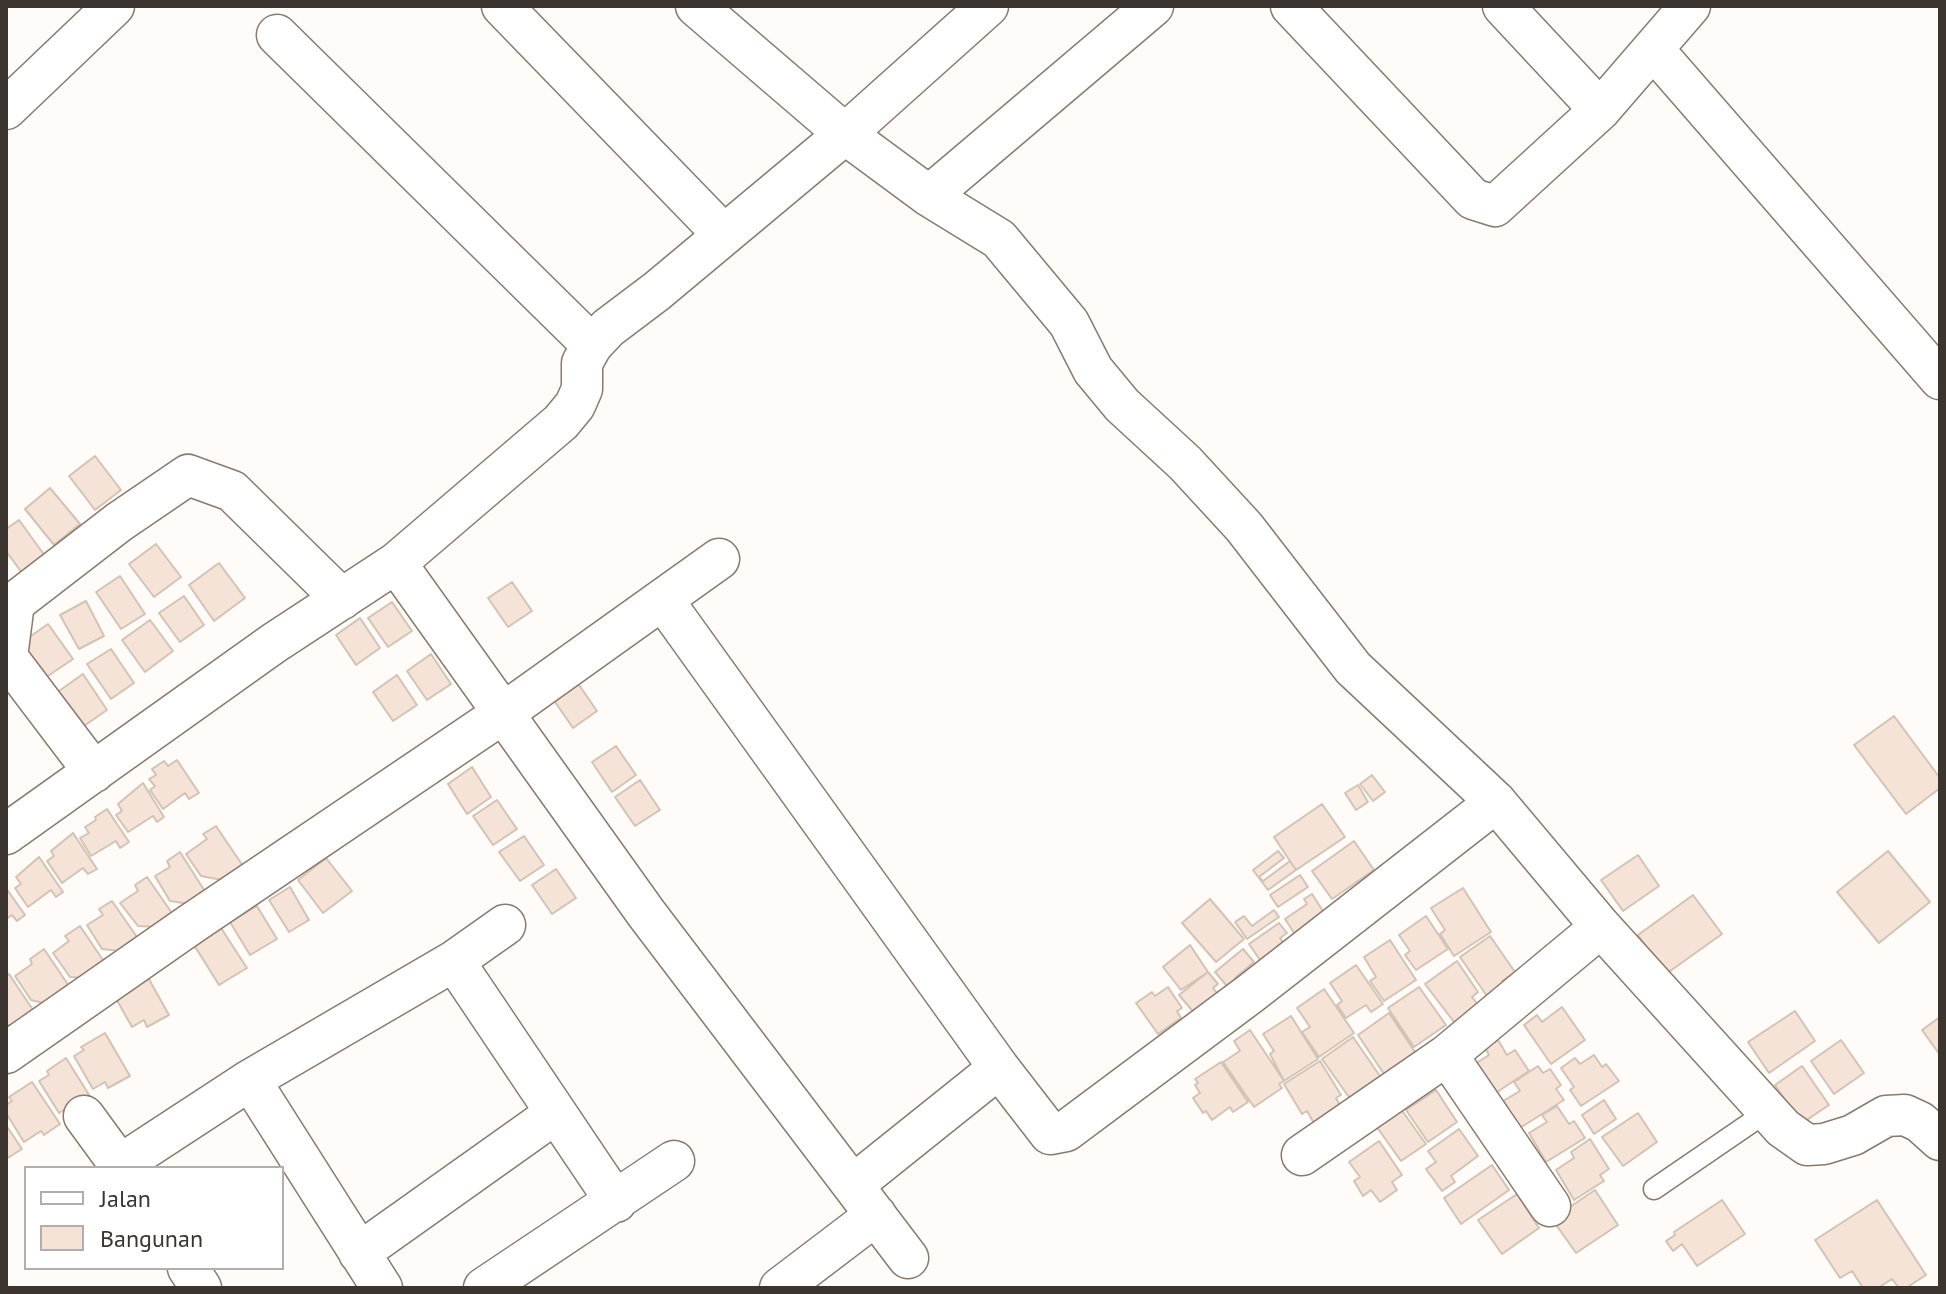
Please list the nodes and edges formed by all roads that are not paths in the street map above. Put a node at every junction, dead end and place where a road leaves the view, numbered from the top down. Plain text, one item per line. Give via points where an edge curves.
1 (114, 6) edge
2 (502, 6) edge
3 (696, 6) edge
4 (1153, 6) edge
5 (1291, 6) edge
6 (1503, 6) edge
7 (1690, 6) edge
8 (982, 8) edge
9 (277, 35) dead end
10 (1653, 49) junction
11 (6, 109) edge
12 (1600, 110) junction
13 (845, 134) junction
14 (929, 196) junction
15 (723, 234) junction
16 (592, 345) junction
17 (1940, 379) edge
18 (719, 559) dead end
19 (396, 563) junction
20 (342, 599) junction
21 (663, 600) junction
22 (502, 714) junction
23 (94, 772) junction
24 (1496, 802) junction
25 (6, 834) edge
26 (505, 925) dead end
27 (1601, 927) junction
28 (454, 961) junction
29 (6, 1053) edge
30 (1447, 1055) junction
31 (999, 1068) junction
32 (250, 1080) junction
33 (1768, 1111) junction
34 (556, 1113) junction
35 (84, 1116) dead end
36 (1940, 1140) edge
37 (1302, 1155) dead end
38 (674, 1161) dead end
39 (120, 1166) edge
40 (122, 1166) edge
41 (1654, 1189) dead end
42 (864, 1200) junction
43 (616, 1202) junction
44 (1550, 1206) dead end
45 (359, 1253) junction
46 (908, 1258) dead end
47 (189, 1270) edge
48 (201, 1288) edge
49 (382, 1288) edge
50 (484, 1288) edge
51 (780, 1288) edge

1 - 11 street
2 - 15 street
3 - 13 street
4 - 14 street
5 - 12 street via 1473,199 1495,206
6 - 12 street
7 - 10 street
8 - 13 street
9 - 16 street
10 - 12 street
10 - 17 street
13 - 14 street
13 - 15 street
14 - 24 street via 999,239 1069,323 1093,370 1244,527 1353,668
15 - 16 street
16 - 19 street via 582,363 582,389 561,422
18 - 21 street
19 - 20 street
19 - 22 street
20 - 23 street
20 - 23 street via 232,491 188,475 119,522 14,603 7,657
21 - 22 street
21 - 31 street
22 - 29 street
22 - 42 street
23 - 25 street
24 - 27 street
24 - 31 street via 1066,1131 1050,1134
26 - 28 street
27 - 30 street
27 - 33 street
28 - 32 street
28 - 34 street
30 - 37 street
30 - 44 street
31 - 42 street
32 - 40 street
32 - 45 street
33 - 36 street via 1807,1145 1853,1135 1886,1116 1905,1115
33 - 41 lane
34 - 43 street
34 - 45 street
35 - 39 street
38 - 43 street
42 - 46 street
42 - 51 street
43 - 50 street
45 - 49 street
47 - 48 street

